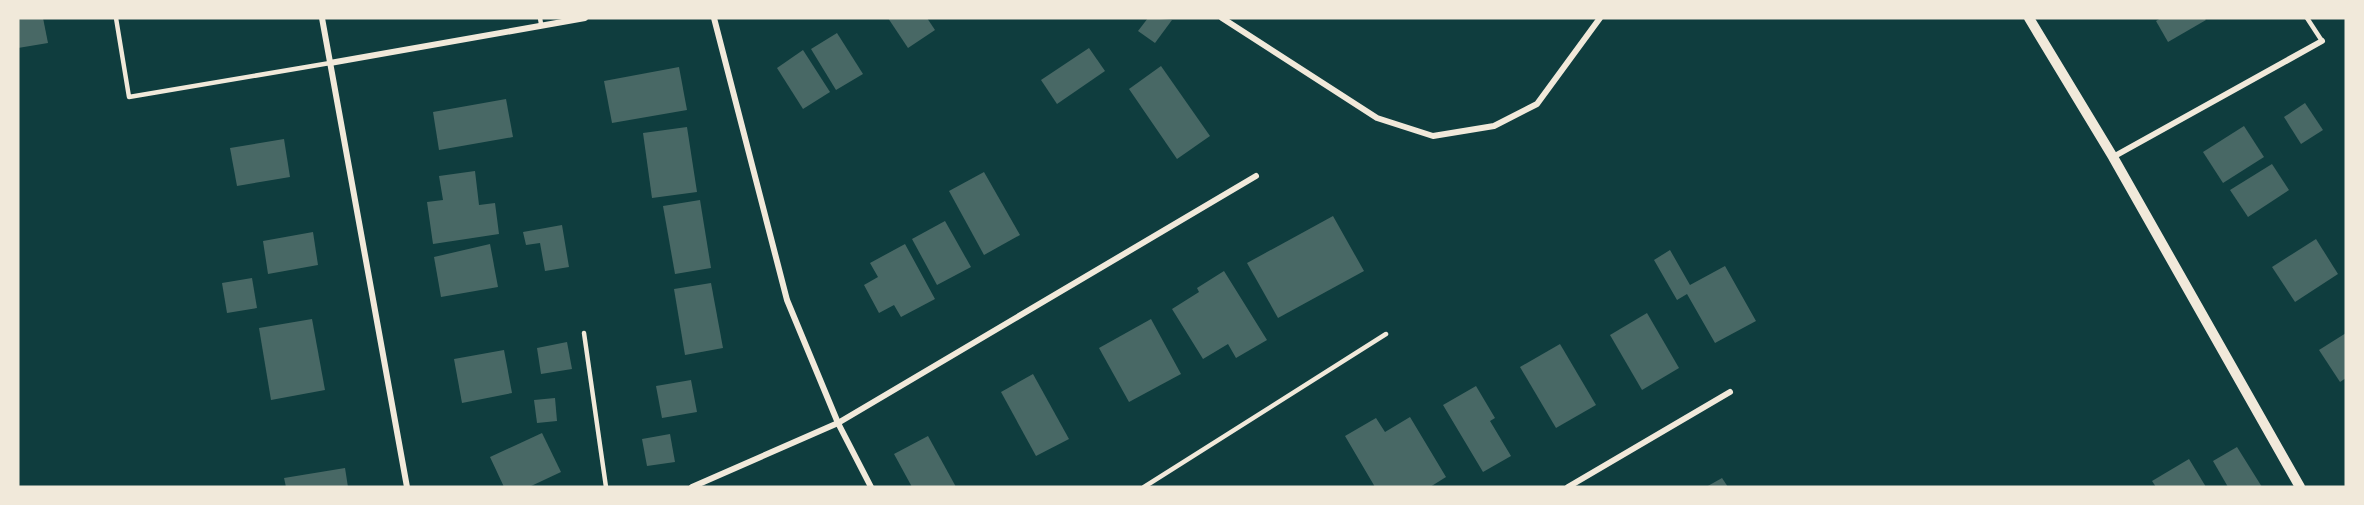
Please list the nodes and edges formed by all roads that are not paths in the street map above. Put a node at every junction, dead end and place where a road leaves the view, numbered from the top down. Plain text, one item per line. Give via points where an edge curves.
1 (116, 18) edge
2 (322, 18) edge
3 (585, 18) edge
4 (714, 18) edge
5 (1222, 18) edge
6 (1600, 18) edge
7 (2029, 18) edge
8 (2307, 18) edge
9 (541, 21) edge
10 (2322, 41) joint
11 (330, 63) junction
12 (2113, 157) junction
13 (1256, 176) dead end
14 (585, 333) dead end
15 (1386, 334) dead end
16 (1730, 392) dead end
17 (838, 423) junction
18 (407, 487) edge
19 (606, 487) edge
20 (692, 487) edge
21 (870, 487) edge
22 (1144, 487) edge
23 (1568, 487) edge
24 (2300, 487) edge

1 - 11 lane via 129,97
2 - 11 street
3 - 9 street
4 - 17 street via 787,300
5 - 6 street via 1377,118 1433,136 1494,126 1537,104
7 - 12 street
8 - 10 lane
9 - 11 street
10 - 12 street
11 - 18 street
12 - 24 street
13 - 17 street
14 - 19 lane
15 - 22 lane
16 - 23 street
17 - 20 street
17 - 21 street

